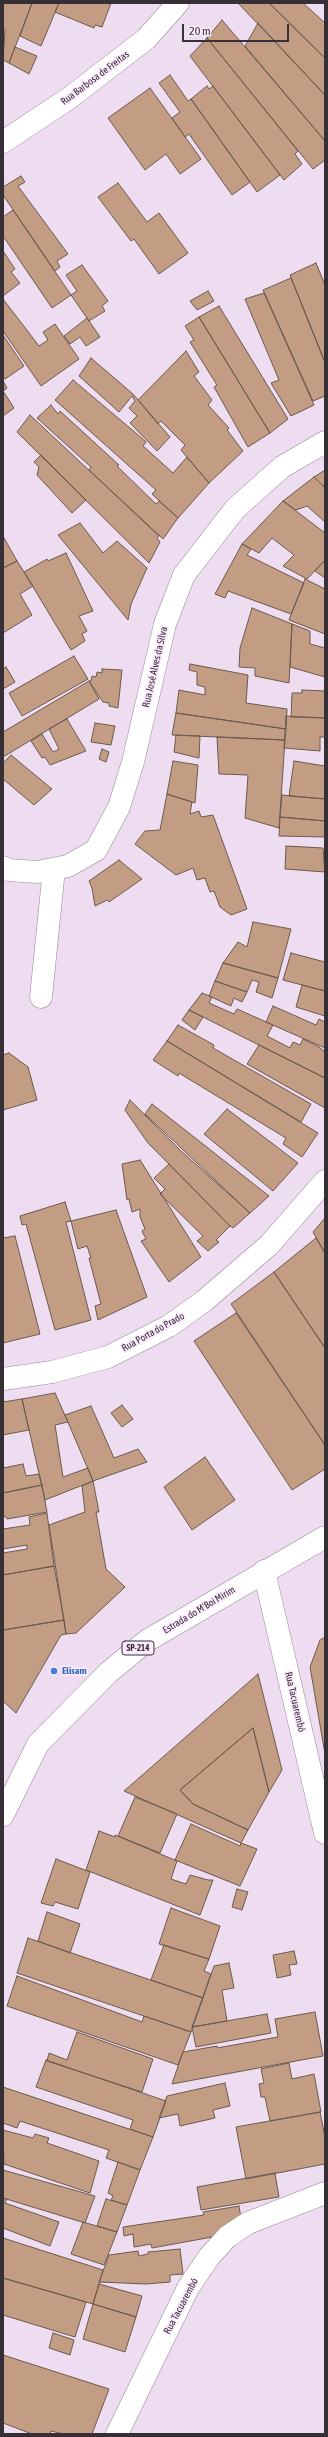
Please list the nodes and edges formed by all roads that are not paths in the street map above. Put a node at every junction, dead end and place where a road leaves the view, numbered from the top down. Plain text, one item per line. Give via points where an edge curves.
1 (178, 3) edge
2 (3, 142) edge
3 (325, 442) edge
4 (3, 867) edge
5 (54, 869) junction
6 (41, 997) dead end
7 (325, 1181) edge
8 (3, 1379) edge
9 (325, 1536) edge
10 (264, 1571) junction
11 (3, 1815) edge
12 (325, 1833) edge
13 (325, 2193) edge
14 (117, 2434) edge

1 - 2 street, Rua Barbosa de Freitas via 146,39 68,99
3 - 5 street, Rua José Alves da Silva via 282,467 235,509 184,575 165,624 133,762 119,807 96,850 68,866
4 - 5 street, Rua José Alves da Silva via 8,870 37,872
5 - 6 street
7 - 8 street, Rua Porta do Prado via 269,1245 204,1301 169,1326 108,1357 52,1372
9 - 10 street, Estrada do M'Boi Mirim / SP-214
10 - 11 street, Estrada do M'Boi Mirim / SP-214 via 148,1640 109,1672 38,1744
10 - 12 street, Rua Tacuarembó
13 - 14 street, Rua Tacuarembó via 248,2223 227,2237 209,2256 188,2288

